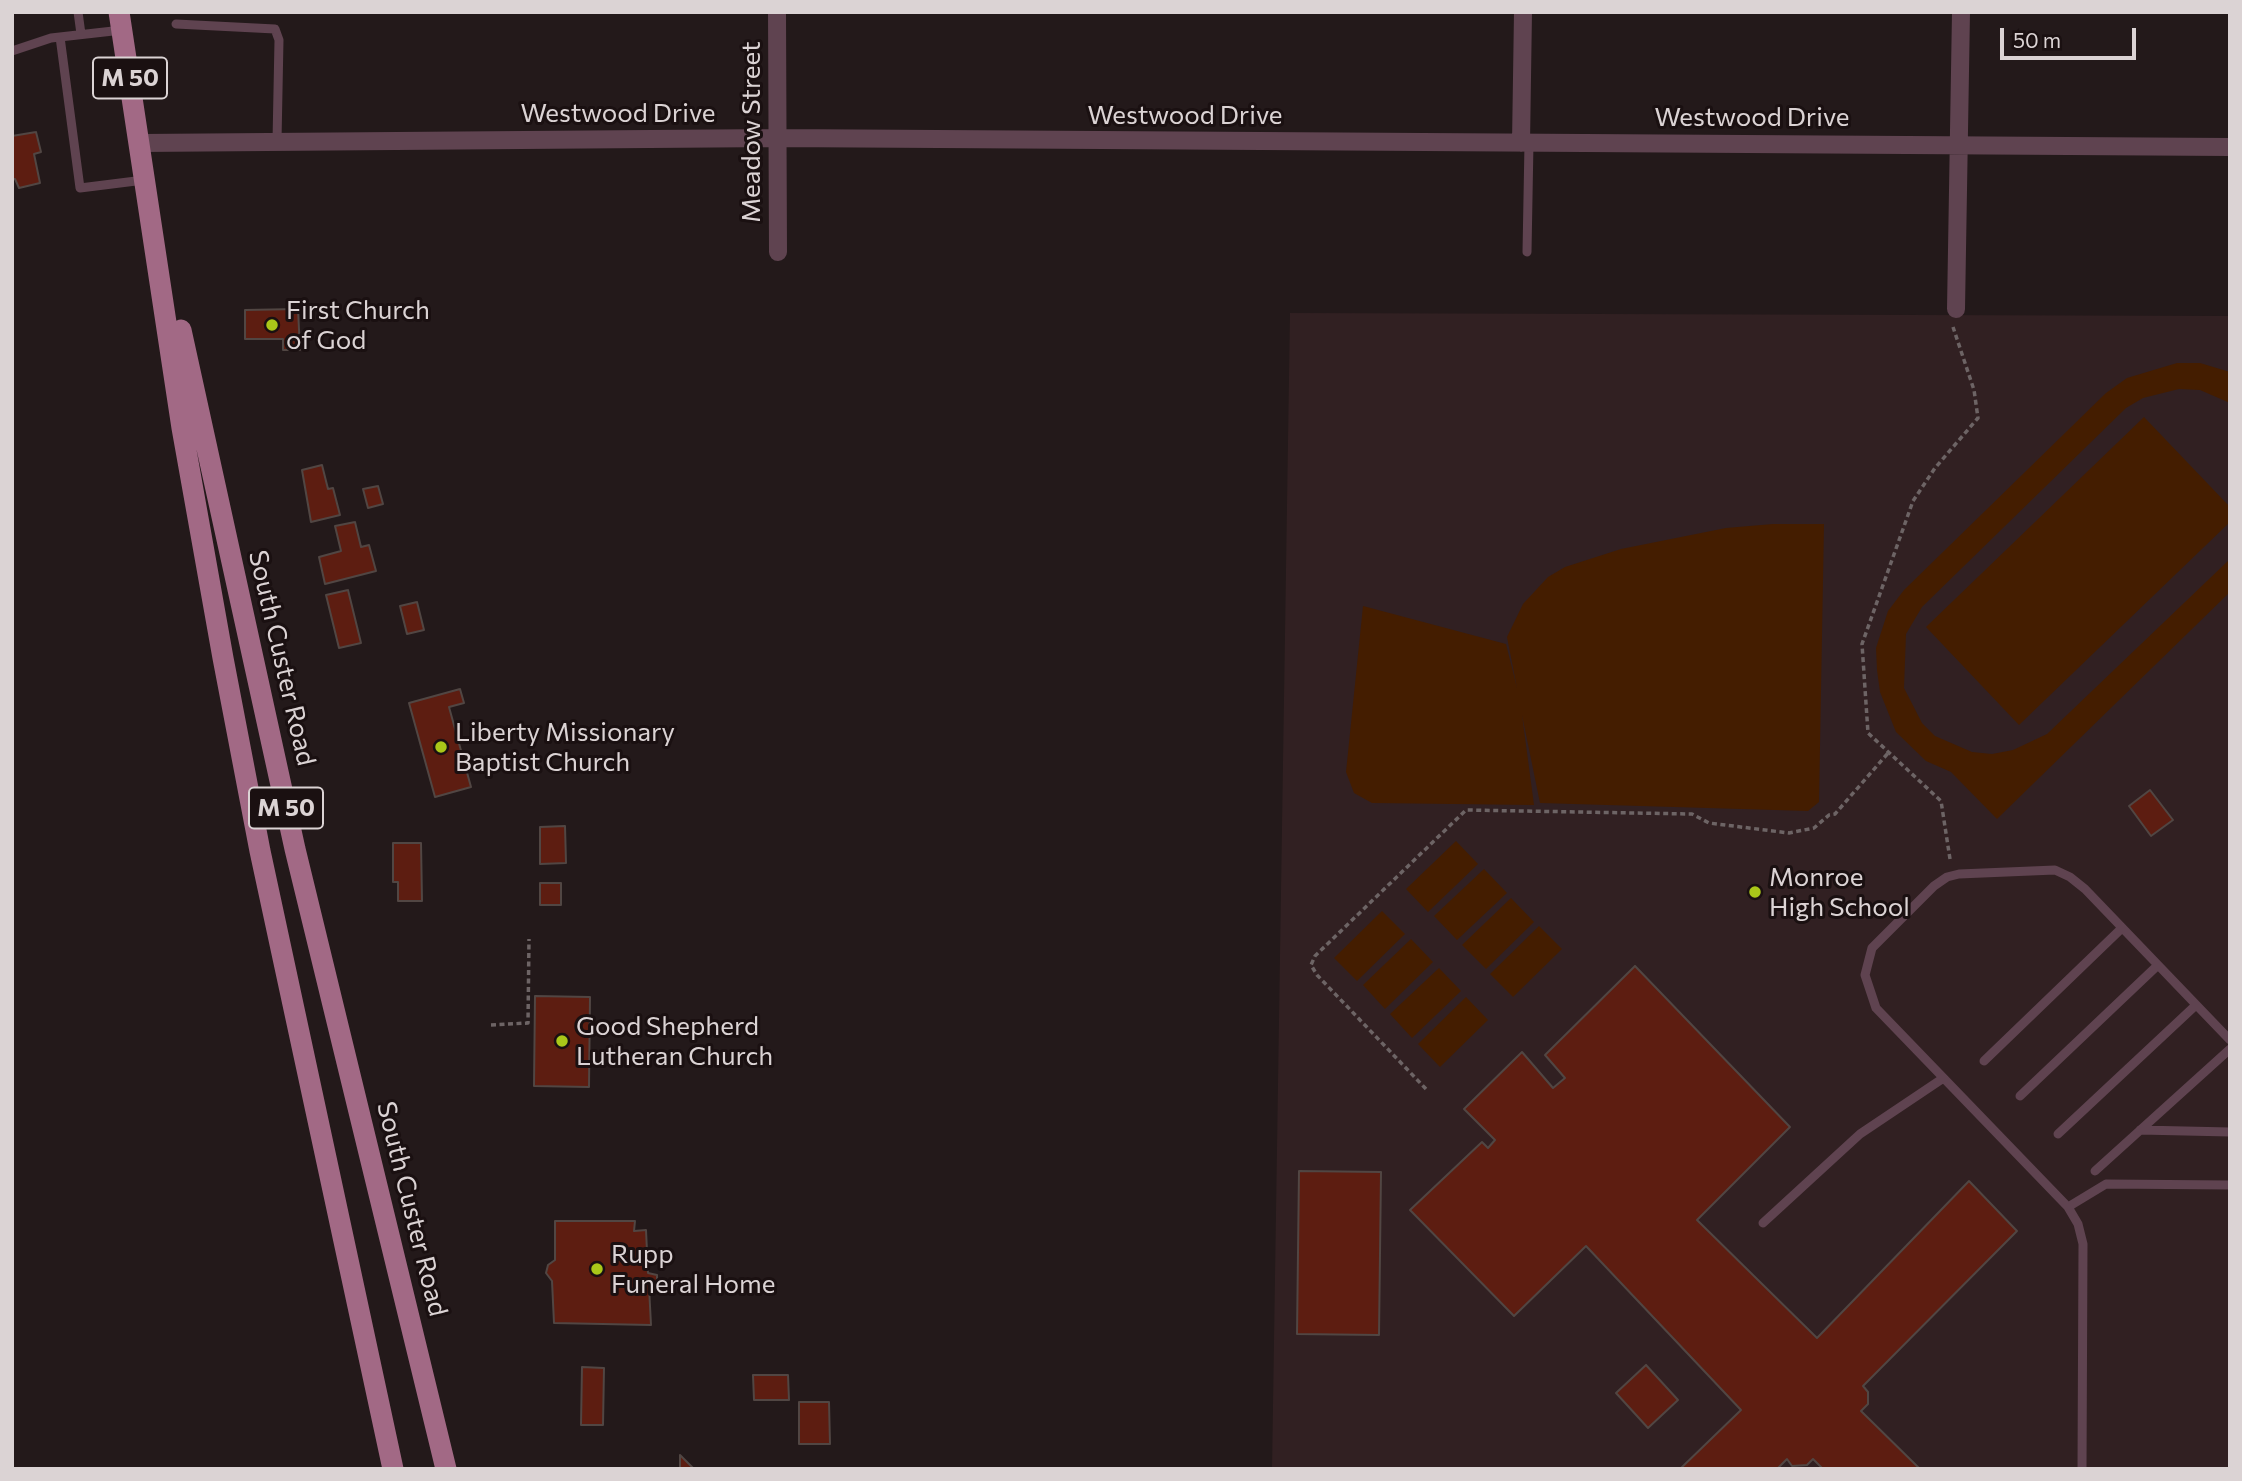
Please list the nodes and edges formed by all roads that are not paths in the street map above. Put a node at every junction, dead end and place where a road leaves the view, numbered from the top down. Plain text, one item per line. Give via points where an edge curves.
1 (78, 12) edge
2 (777, 12) edge
3 (1523, 12) edge
4 (1961, 12) edge
5 (121, 21) edge
6 (176, 24) dead end
7 (81, 34) junction
8 (60, 37) junction
9 (12, 51) edge
10 (777, 138) junction
11 (277, 141) junction
12 (141, 143) junction
13 (1525, 143) junction
14 (1958, 144) junction
15 (2230, 146) edge
16 (146, 180) junction
17 (778, 252) dead end
18 (1527, 252) dead end
19 (1954, 315) road end
20 (2122, 928) junction
21 (2158, 965) junction
22 (2196, 1005) junction
23 (2230, 1040) edge
24 (2230, 1049) edge
25 (1983, 1061) dead end
26 (1942, 1079) junction
27 (2020, 1096) dead end
28 (2140, 1130) junction
29 (2230, 1132) edge
30 (2058, 1134) dead end
31 (2095, 1171) dead end
32 (2230, 1185) edge
33 (2068, 1207) junction
34 (1763, 1223) dead end
35 (393, 1469) edge
36 (446, 1469) edge
37 (2082, 1469) edge

1 - 7 lane
2 - 10 street, Meadow Street
3 - 13 street
4 - 14 street
5 - 7 lane
5 - 12 main road, South Custer Road / M 50
6 - 11 lane via 275,29 279,40
7 - 8 lane
8 - 9 lane
8 - 16 lane via 80,188
10 - 11 street, Westwood Drive
10 - 13 street, Westwood Drive
10 - 17 street, Meadow Street
11 - 12 street, Westwood Drive
12 - 16 main road, South Custer Road / M 50
12 - 36 main road, South Custer Road / M 50 via 295,849
13 - 14 street, Westwood Drive
13 - 18 lane
14 - 15 street, Westwood Drive
14 - 19 street
16 - 35 main road, South Custer Road / M 50 via 182,428 241,754
20 - 21 lane
20 - 25 lane
20 - 26 lane via 2070,877 2055,870 1947,877 1934,886 1872,948 1867,960 1867,990 1876,1008
21 - 22 lane
21 - 27 lane
22 - 23 lane
22 - 30 lane
24 - 28 lane
26 - 33 lane
26 - 34 lane via 1860,1134
28 - 29 lane
28 - 31 lane
32 - 33 lane via 2106,1184
33 - 37 lane via 2083,1244

